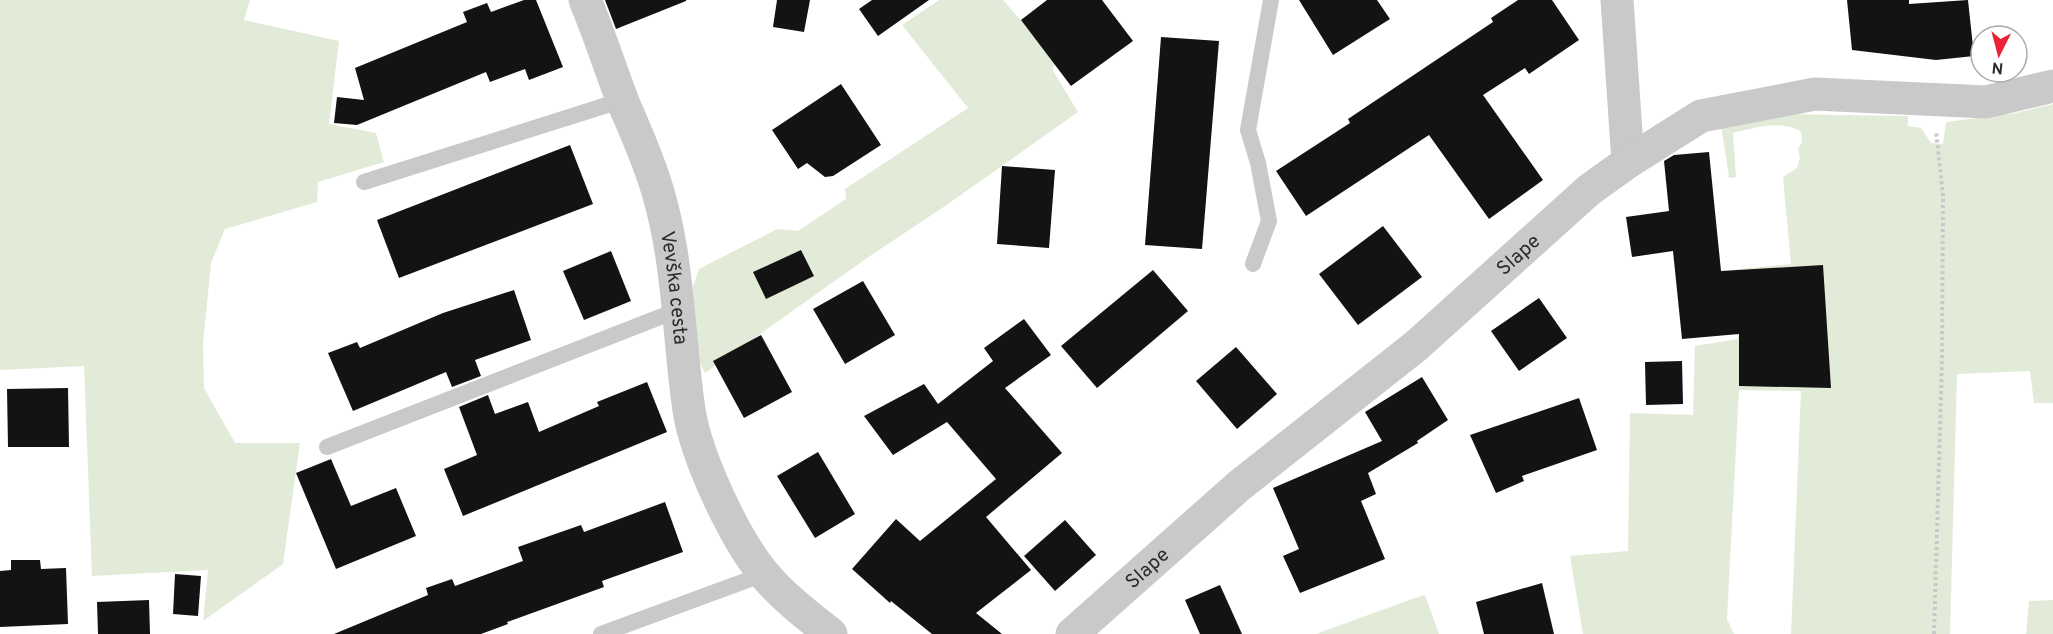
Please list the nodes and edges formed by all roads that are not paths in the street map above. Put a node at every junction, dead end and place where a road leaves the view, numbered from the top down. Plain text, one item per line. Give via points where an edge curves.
1 (585, 0) edge
2 (1270, 0) edge
3 (1617, 0) edge
4 (2053, 86) edge
5 (623, 100) junction
6 (1628, 162) junction
7 (364, 182) dead end
8 (1253, 264) dead end
9 (678, 310) junction
10 (327, 447) dead end
11 (764, 574) junction
12 (601, 634) edge
13 (831, 634) edge
14 (1072, 634) edge

1 - 5 street, Vevška cesta
2 - 8 lane via 1248,130 1269,221
3 - 6 street
4 - 6 street, Slape via 1986,102 1815,94 1701,116
5 - 7 lane
5 - 9 street, Vevška cesta via 662,205
6 - 14 street, Slape via 1589,190 1416,346 1240,485
9 - 10 lane
9 - 11 street, Vevška cesta via 690,412 700,447 736,532
11 - 12 lane
11 - 13 street, Vevška cesta

